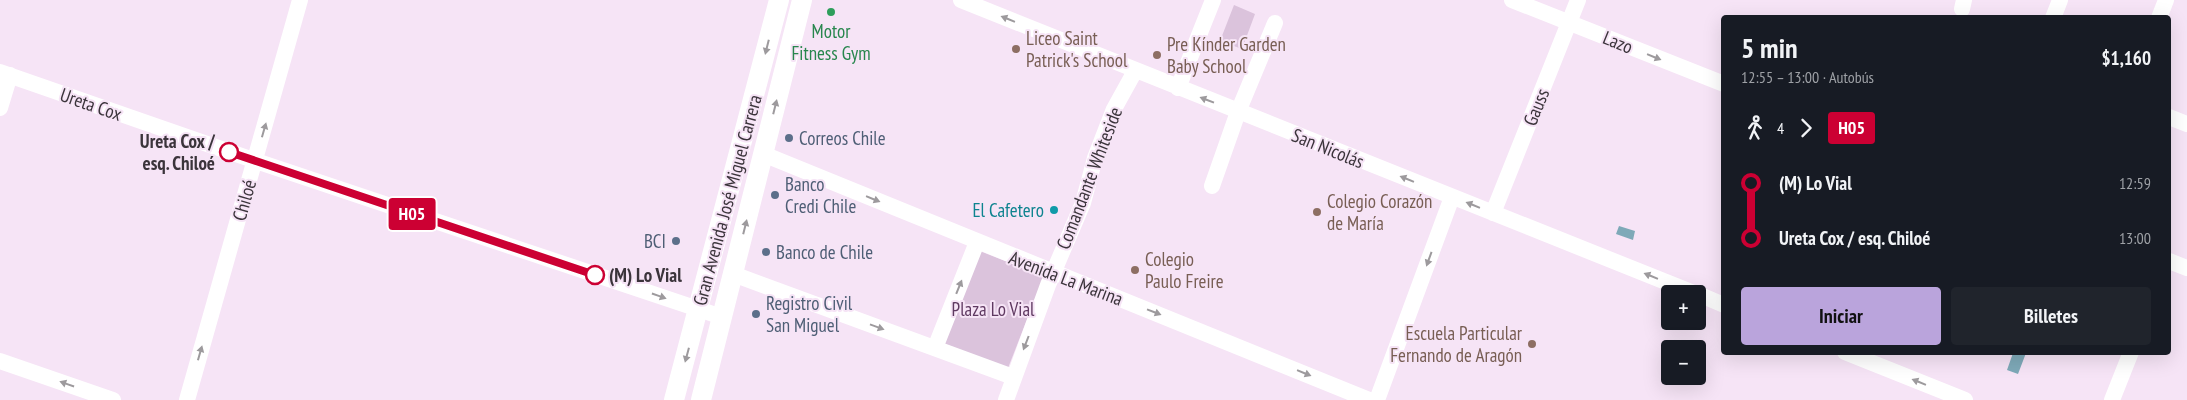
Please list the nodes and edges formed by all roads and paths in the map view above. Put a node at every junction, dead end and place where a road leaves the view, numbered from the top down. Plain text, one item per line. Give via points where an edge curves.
1 (300, 0) edge
2 (779, 0) edge
3 (802, 0) edge
4 (961, 0) edge
5 (1213, 0) edge
6 (1512, 0) edge
7 (1578, 0) edge
8 (2060, 0) edge
9 (2166, 0) edge
10 (2054, 15) edge
11 (2160, 15) edge
12 (1275, 23) dead end
13 (1569, 23) junction
14 (1135, 71) junction
15 (5, 74) edge
16 (1721, 83) edge
17 (1178, 88) junction
18 (0, 108) edge
19 (1238, 112) junction
20 (2171, 118) edge
21 (2187, 124) edge
22 (763, 154) junction
23 (256, 161) junction
24 (1212, 186) dead end
25 (1452, 197) junction
26 (1493, 213) junction
27 (977, 242) junction
28 (2171, 262) edge
29 (2187, 268) edge
30 (1053, 273) junction
31 (733, 274) junction
32 (1674, 285) edge
33 (1706, 298) edge
34 (1721, 304) edge
35 (699, 310) junction
36 (722, 316) junction
37 (935, 348) junction
38 (1852, 355) edge
39 (2130, 355) edge
40 (0, 361) edge
41 (1013, 377) junction
42 (113, 400) edge
43 (187, 400) edge
44 (674, 400) edge
45 (701, 400) edge
46 (1006, 400) edge
47 (1369, 400) edge
48 (1377, 400) edge
49 (1965, 400) edge
50 (2112, 400) edge

23 -> 1 street, Chiloé
2 -> 35 main road, Gran Avenida José Miguel Carrera
22 -> 3 main road, Gran Avenida José Miguel Carrera
14 -> 4 street, San Nicolás
5 - 17 street
6 - 13 street, Lazo
7 - 13 street, Gauss
8 - 10 street
9 - 11 street
12 - 19 street
13 -> 16 street, Lazo
13 - 26 street, Gauss
14 - 17 street, San Nicolás
14 - 30 street, Comandante Whiteside via 1114,109 1095,158 1083,203
15 - 18 street
15 - 23 street, Ureta Cox
19 -> 17 street, San Nicolás
19 - 24 street
25 -> 19 street, San Nicolás
20 - 21 street
22 -> 27 street, Avenida La Marina
31 -> 22 main road, Gran Avenida José Miguel Carrera
23 -> 35 street, Ureta Cox
43 -> 23 street, Chiloé
26 -> 25 street, San Nicolás
25 -> 48 street
32 -> 26 street, San Nicolás
27 - 30 street, Avenida La Marina
37 -> 27 street
28 - 29 street
30 -> 41 street, Comandante Whiteside
30 -> 47 street, Avenida La Marina
31 - 36 main road, Gran Avenida José Miguel Carrera
31 -> 37 street
33 - 34 street, San Nicolás
35 - 36 street, Ureta Cox
35 -> 44 main road, Gran Avenida José Miguel Carrera
36 - 45 main road, Gran Avenida José Miguel Carrera
37 - 41 street
49 -> 38 street
39 - 50 street
42 -> 40 street
41 - 46 street, Comandante Whiteside

